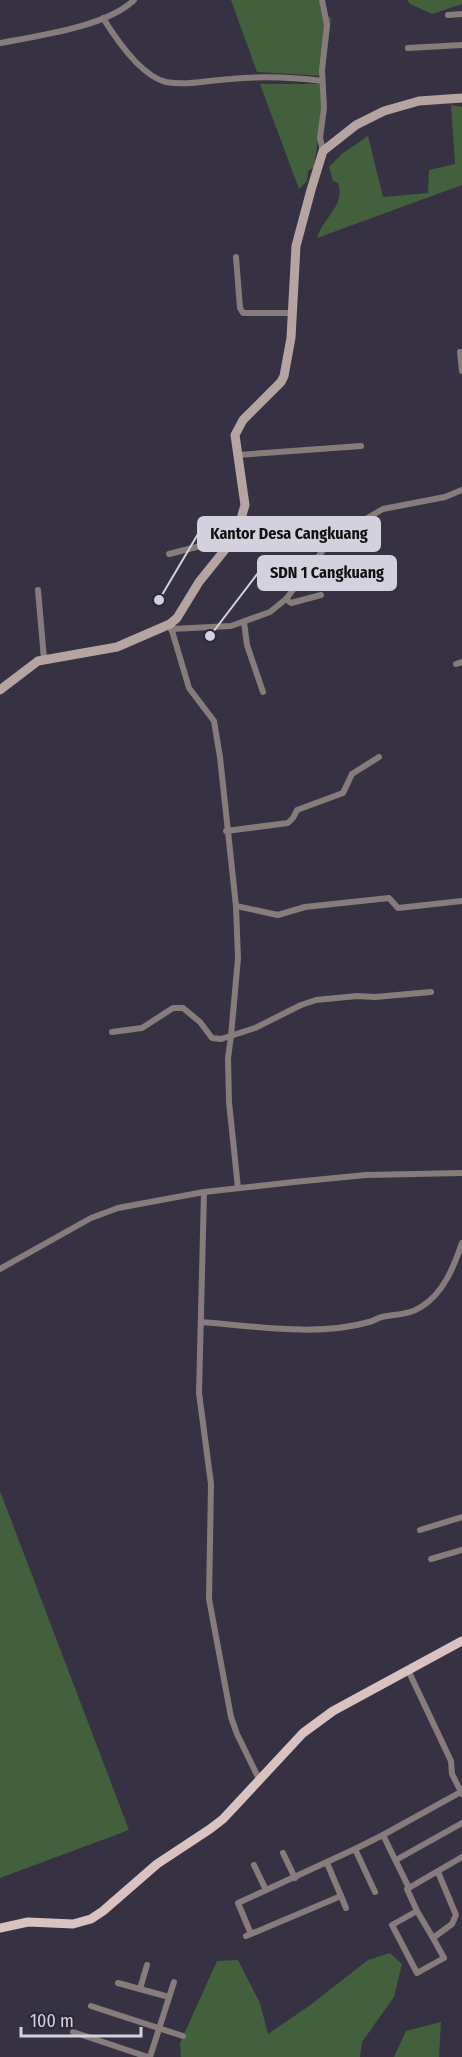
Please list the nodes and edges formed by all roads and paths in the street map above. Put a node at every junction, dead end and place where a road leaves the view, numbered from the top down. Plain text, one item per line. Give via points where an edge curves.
1 (134, 0) edge
2 (322, 0) edge
3 (462, 14) edge
4 (448, 15) dead end
5 (103, 18) junction
6 (0, 43) edge
7 (462, 45) edge
8 (408, 48) dead end
9 (322, 81) junction
10 (462, 98) edge
11 (323, 151) junction
12 (236, 257) dead end
13 (291, 313) junction
14 (460, 352) dead end
15 (462, 371) edge
16 (361, 446) dead end
17 (238, 455) junction
18 (462, 490) edge
19 (236, 536) junction
20 (169, 554) dead end
21 (38, 590) dead end
22 (321, 595) dead end
23 (286, 599) junction
24 (244, 622) junction
25 (171, 627) junction
26 (44, 659) junction
27 (0, 690) edge
28 (263, 692) dead end
29 (379, 757) dead end
30 (226, 831) junction
31 (462, 901) edge
32 (236, 906) junction
33 (431, 992) dead end
34 (112, 1032) dead end
35 (231, 1036) junction
36 (462, 1173) edge
37 (462, 1178) edge
38 (238, 1188) junction
39 (204, 1192) junction
40 (462, 1243) edge
41 (462, 1266) edge
42 (454, 1267) junction
43 (0, 1269) edge
44 (201, 1322) junction
45 (462, 1517) edge
46 (420, 1530) dead end
47 (462, 1550) edge
48 (431, 1559) dead end
49 (462, 1641) edge
50 (408, 1670) junction
51 (260, 1781) junction
52 (461, 1793) edge
53 (462, 1823) edge
54 (383, 1835) junction
55 (355, 1849) junction
56 (283, 1853) dead end
57 (462, 1857) edge
58 (396, 1860) junction
59 (327, 1863) junction
60 (254, 1865) dead end
61 (438, 1872) junction
62 (295, 1878) junction
63 (409, 1888) junction
64 (266, 1890) junction
65 (375, 1892) dead end
66 (341, 1896) junction
67 (346, 1908) dead end
68 (417, 1911) junction
69 (0, 1928) edge
70 (433, 1938) junction
71 (147, 1965) dead end
72 (174, 1982) dead end
73 (118, 1983) dead end
74 (140, 1989) junction
75 (169, 1997) junction
76 (90, 2006) dead end
77 (159, 2028) junction
78 (74, 2032) dead end
79 (183, 2036) dead end
80 (149, 2057) edge

1 - 5 street
2 - 9 street via 327,25
3 - 4 street
5 - 6 street via 68,30
5 - 9 street via 130,56 166,82 289,76
7 - 8 street
9 - 11 street
10 - 11 street via 419,101 384,111 356,125
11 - 13 street via 296,246
12 - 13 street via 243,313
13 - 17 street via 291,338 282,380 238,427
14 - 15 street
16 - 17 street
17 - 19 street via 245,505
18 - 23 street via 382,509 340,534
19 - 20 street
19 - 25 street via 199,582
21 - 26 street
22 - 23 street via 291,603
23 - 24 street via 270,612
24 - 25 street via 230,626
24 - 28 street via 247,645
25 - 26 street via 117,647
25 - 30 street via 189,688 214,721
26 - 27 street
29 - 30 street via 352,774 343,792 297,810 288,823
30 - 32 street
31 - 32 street via 398,908 389,898 305,907 278,915
32 - 35 street via 238,958
33 - 35 street via 316,1000
34 - 35 street via 142,1028 179,1007 192,1015 212,1038
35 - 38 street via 229,1102
36 - 37 street
36 - 38 street via 366,1175
38 - 39 street
39 - 43 street via 118,1208 90,1218
39 - 44 street
40 - 42 street
41 - 42 street
42 - 44 street via 439,1290 421,1307 370,1322 299,1329
44 - 51 street via 199,1393 211,1484 209,1599 231,1717
45 - 46 street
47 - 48 street
49 - 50 main road
50 - 51 main road via 318,1722 295,1741
50 - 52 street via 451,1761
51 - 69 main road via 218,1824 157,1864 98,1915 73,1924 28,1922
52 - 54 street
53 - 58 street
54 - 55 street
54 - 58 street
55 - 59 street
55 - 65 street
56 - 62 street
57 - 61 street
58 - 63 street
59 - 62 street
59 - 66 street
60 - 64 street
61 - 63 street
61 - 70 street via 456,1915 452,1924
62 - 64 street
63 - 68 street
64 - 66 street via 238,1903 248,1935
66 - 67 street
68 - 70 street
68 - 70 street via 392,1925 417,1973 444,1958
71 - 74 street
72 - 75 street
73 - 74 street
74 - 75 street
75 - 77 street
76 - 77 street
77 - 79 street
77 - 80 street
78 - 80 street

